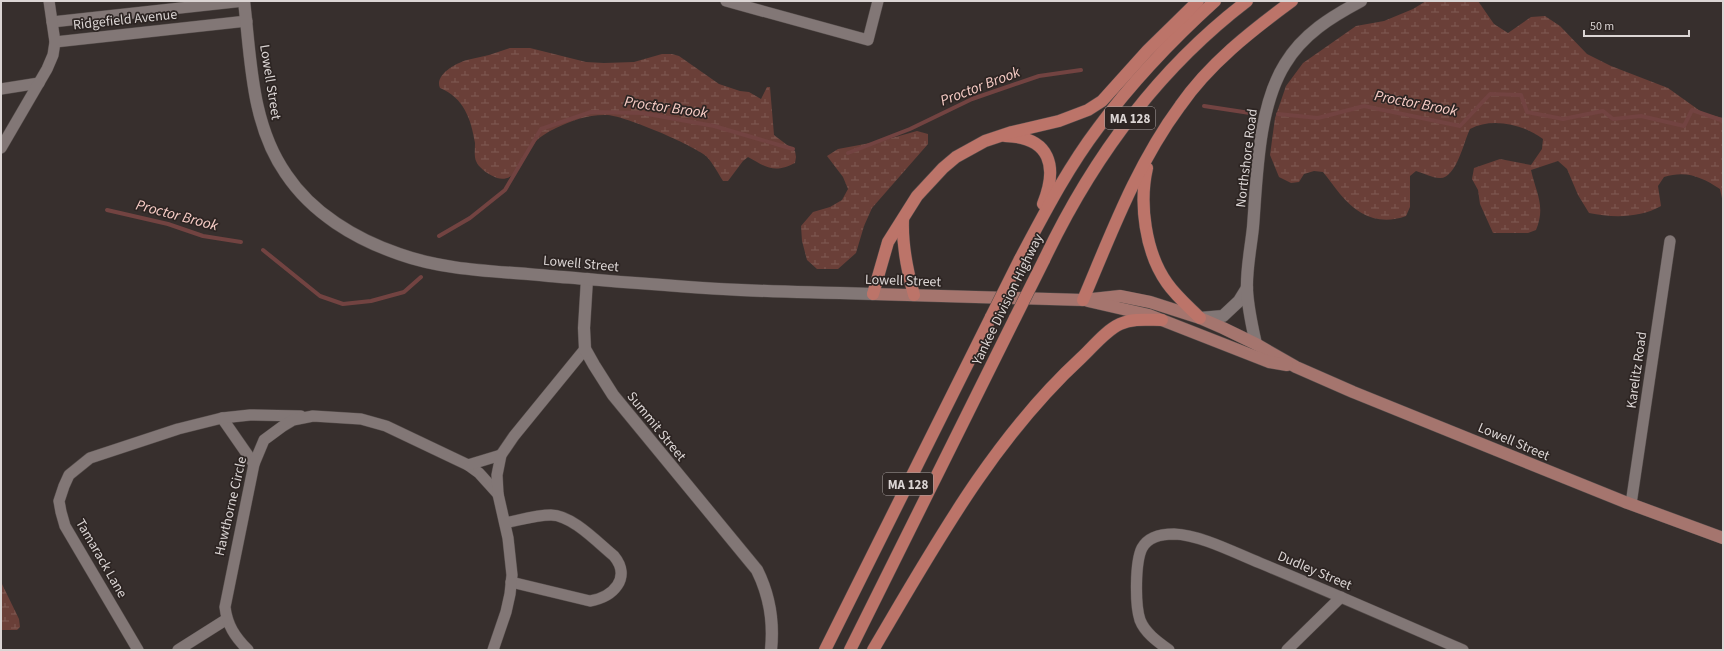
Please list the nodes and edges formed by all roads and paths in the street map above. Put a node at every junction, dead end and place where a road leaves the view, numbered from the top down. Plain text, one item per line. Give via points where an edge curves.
1 (49, 1) edge
2 (244, 1) edge
3 (726, 1) edge
4 (878, 1) edge
5 (1198, 1) edge
6 (1215, 1) edge
7 (1247, 1) edge
8 (1292, 1) edge
9 (1361, 1) edge
10 (247, 21) junction
11 (52, 22) junction
12 (55, 42) junction
13 (39, 83) junction
14 (1, 89) edge
15 (1000, 136) junction
16 (1, 148) edge
17 (1151, 152) junction
18 (903, 220) junction
19 (1670, 241) dead end
20 (1020, 259) junction
21 (587, 279) junction
22 (1247, 288) junction
23 (873, 294) junction
24 (914, 295) junction
25 (1083, 300) junction
26 (1200, 318) junction
27 (1162, 320) junction
28 (1256, 344) junction
29 (585, 349) junction
30 (1296, 367) junction
31 (313, 416) junction
32 (222, 418) junction
33 (501, 455) junction
34 (254, 464) junction
35 (468, 465) junction
36 (498, 494) junction
37 (1631, 504) junction
38 (505, 523) junction
39 (1723, 538) edge
40 (511, 582) junction
41 (1342, 597) junction
42 (227, 619) junction
43 (138, 650) edge
44 (178, 650) edge
45 (248, 650) edge
46 (493, 650) edge
47 (771, 650) edge
48 (825, 650) edge
49 (850, 650) edge
50 (873, 650) edge
51 (1169, 650) edge
52 (1286, 650) edge
53 (1463, 650) edge

1 - 11 street
2 - 10 street, Lowell Street
2 - 11 street, Ridgefield Avenue
3 - 4 street via 868,40
5 - 15 highway via 1147,51 1102,101 1088,110 1059,121
6 - 20 highway, Yankee Division Highway / MA 128 via 1164,49 1098,128 1056,193
7 - 49 highway, Yankee Division Highway / MA 128, bridge via 1178,62 1128,121 1083,185 1061,224
8 - 17 highway via 1222,58 1167,123
9 - 22 street, Northshore Road via 1308,35 1285,63 1276,79 1265,117
10 - 12 street, Ridgefield Avenue
10 - 21 street, Lowell Street via 254,88 263,130 295,187 323,214 366,241 412,258 467,268
11 - 12 street
12 - 13 street via 53,55
13 - 14 street
13 - 16 street
15 - 18 highway via 970,149 943,168 917,196
15 - 20 highway via 1028,139 1046,154 1050,167 1050,181 1045,199
17 - 25 highway via 1128,194
17 - 26 highway via 1143,191 1145,225 1150,244 1166,282
18 - 23 highway via 888,242
18 - 24 highway via 902,237
19 - 37 street, Karelitz Road
20 - 48 highway, Yankee Division Highway / MA 128, bridge
21 - 23 street, Lowell Street via 739,290
21 - 29 street, Summit Street
22 - 26 street via 1224,316
22 - 28 street, Northshore Road
23 - 24 main road, Lowell Street
24 - 25 main road, Lowell Street
25 - 26 main road, Lowell Street via 1120,296 1136,298
25 - 27 main road, Lowell Street
26 - 28 main road, Lowell Street
27 - 30 main road, Lowell Street via 1269,362
27 - 50 highway via 1133,320 1110,330 1044,396 1016,428 966,496
28 - 30 main road, Lowell Street
29 - 33 street, Hawthorne Circle
29 - 47 street, Summit Street via 613,395 757,570 769,600 772,620
30 - 37 main road, Lowell Street
31 - 32 street, Tamarack Lane via 257,415
31 - 34 street, Hawthorne Circle via 293,420 273,432 264,440
31 - 35 street, Hawthorne Circle via 373,421
32 - 34 street
32 - 43 street, Tamarack Lane via 178,429 90,458 69,475 64,486 59,501 65,526
33 - 35 street
33 - 36 street, Hawthorne Circle via 497,475
34 - 42 street, Hawthorne Circle via 226,597
35 - 36 street, Hawthorne Circle via 479,472
36 - 38 street, Hawthorne Circle
37 - 39 main road, Lowell Street
38 - 40 street, Hawthorne Circle via 512,566
38 - 40 street via 550,515 569,519 614,556 622,572 616,588 600,599 590,601
40 - 46 street, Hawthorne Circle via 506,612
41 - 51 street, Dudley Street via 1226,549 1176,534 1162,534 1150,539 1142,548 1138,565 1137,608 1146,630
41 - 52 street
41 - 53 street, Dudley Street
42 - 44 street
42 - 45 street, Hawthorne Circle via 236,638

